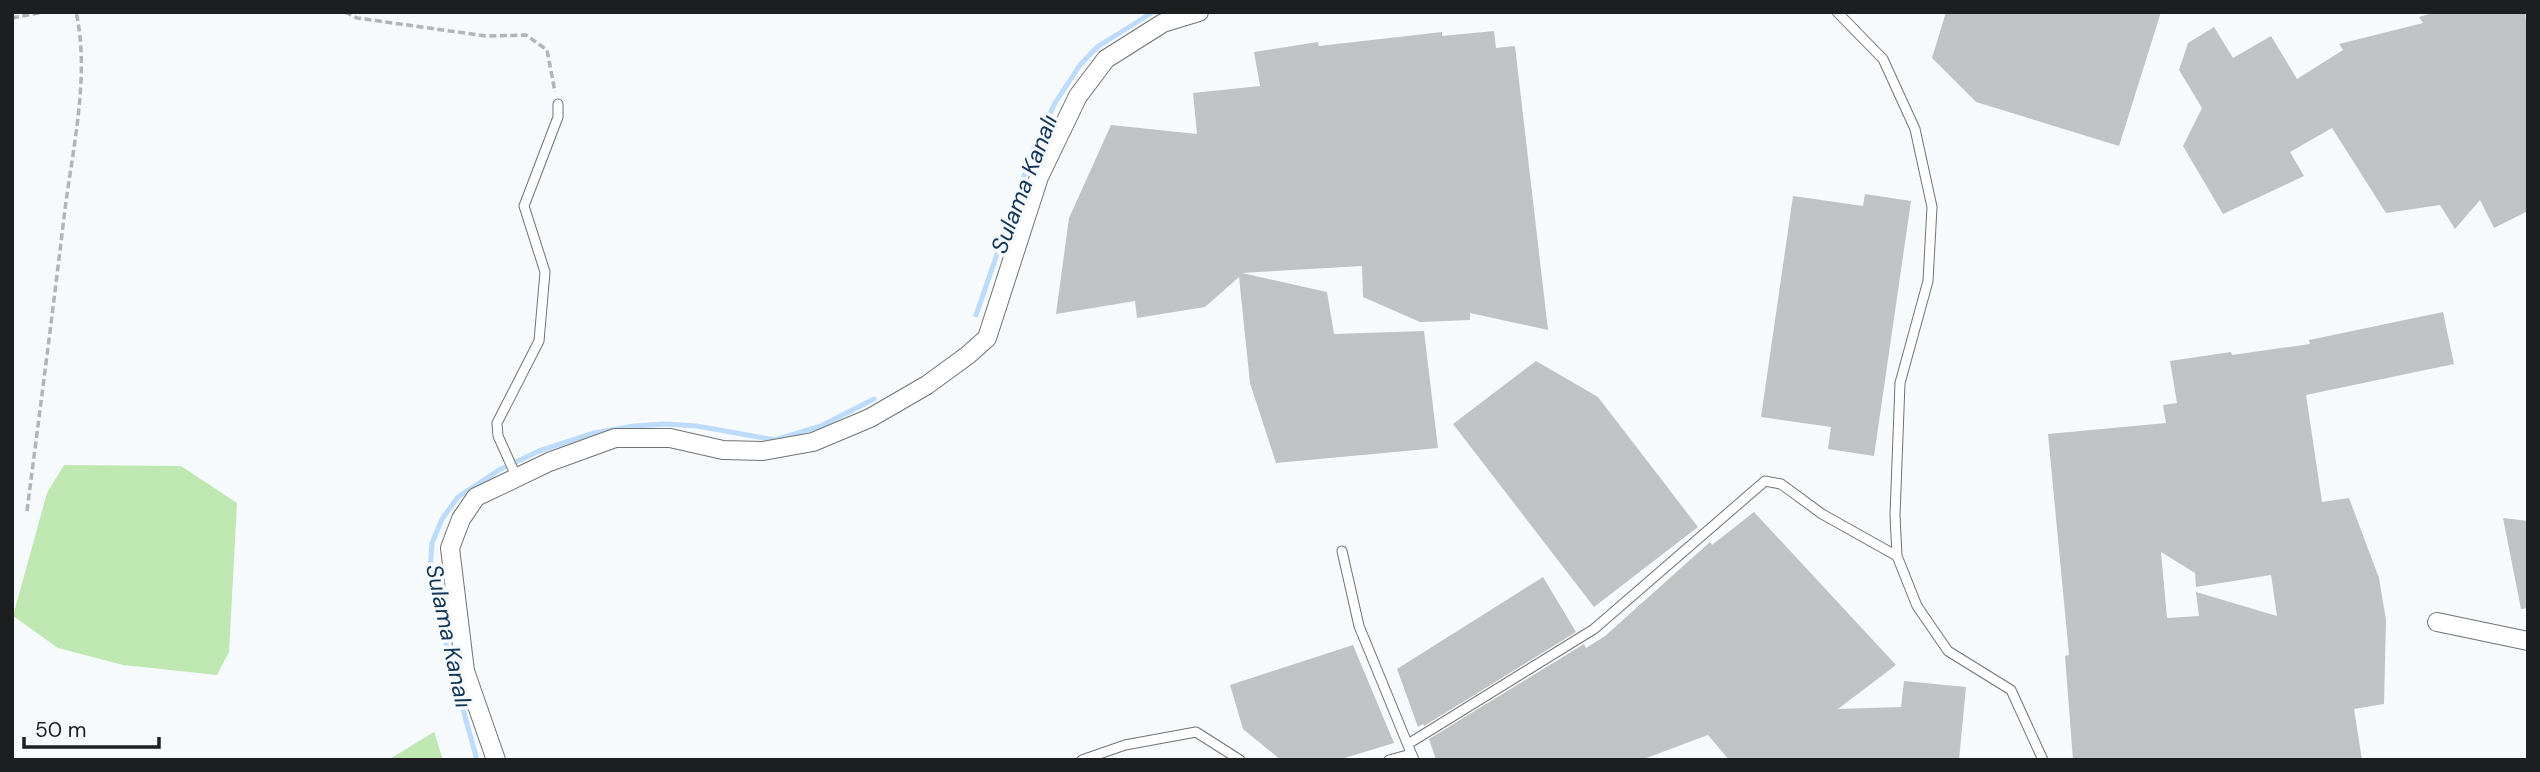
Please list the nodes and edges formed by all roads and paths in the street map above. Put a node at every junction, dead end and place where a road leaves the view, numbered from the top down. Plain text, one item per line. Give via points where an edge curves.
1 (44, 12) edge
2 (76, 12) edge
3 (345, 12) edge
4 (1199, 12) edge
5 (1837, 12) edge
6 (12, 18) edge
7 (558, 104) joint
8 (517, 478) junction
9 (27, 511) dead end
10 (1342, 551) dead end
11 (1897, 556) junction
12 (2437, 622) dead end
13 (2528, 640) edge
14 (1408, 744) junction
15 (1413, 757) edge
16 (496, 760) edge
17 (1082, 760) edge
18 (1240, 760) edge
19 (1389, 760) edge
20 (2043, 760) edge

1 - 6 path
2 - 9 path via 82,62 75,134
3 - 7 path via 357,18 486,36 526,35 547,50
4 - 8 street via 1163,23 1106,60 1078,96 1039,177 987,338 927,385 870,418 813,442 763,451 723,450 670,438 615,438
5 - 11 lane via 1883,60 1915,129 1932,207 1928,281 1900,383
7 - 8 lane via 558,117 524,206 545,272 539,341 497,423 498,436
8 - 16 street via 477,497 461,519 450,548 465,671
10 - 14 lane via 1359,625
11 - 14 lane via 1822,514 1781,484 1765,481 1594,629
11 - 20 lane via 1917,606 1948,651 2011,690
12 - 13 street
14 - 15 lane
15 - 19 lane
17 - 18 lane via 1125,745 1196,732

